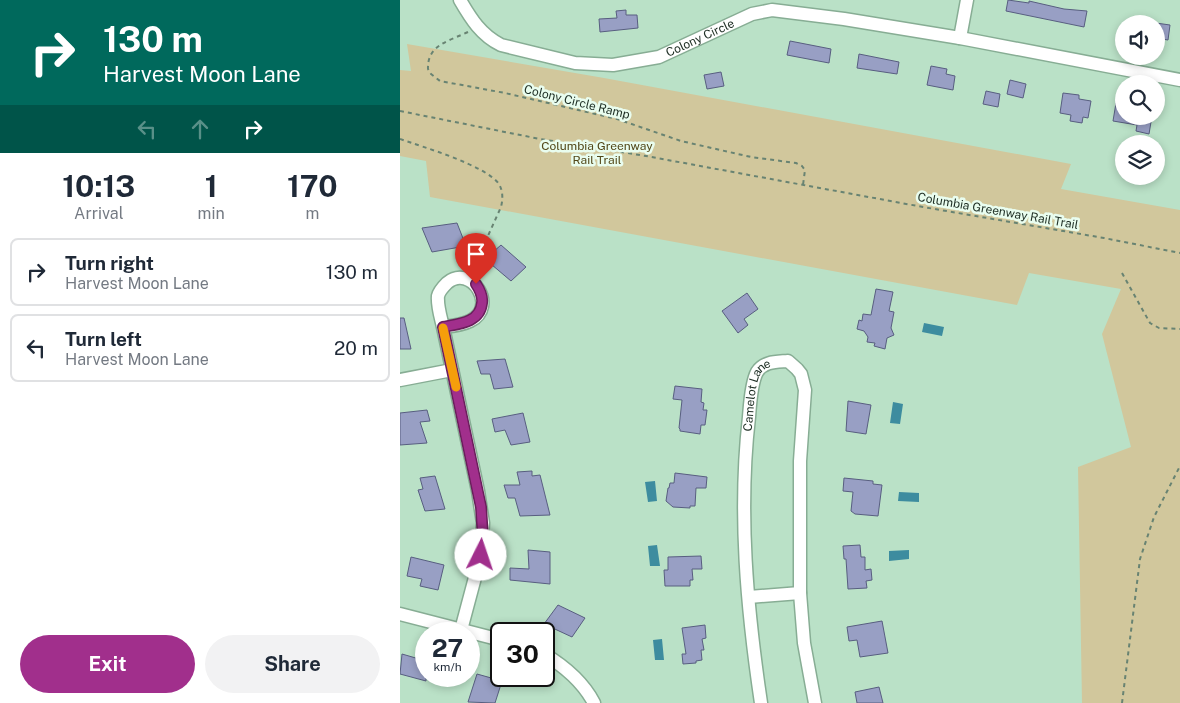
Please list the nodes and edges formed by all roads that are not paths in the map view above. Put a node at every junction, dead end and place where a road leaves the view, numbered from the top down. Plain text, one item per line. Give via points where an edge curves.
1 (460, 0) edge
2 (967, 0) edge
3 (960, 38) junction
4 (1180, 80) edge
5 (443, 327) junction
6 (452, 370) junction
7 (400, 380) edge
8 (800, 592) junction
9 (749, 597) junction
10 (400, 614) edge
11 (430, 622) edge
12 (463, 622) edge
13 (555, 662) edge
14 (594, 703) edge
15 (760, 703) edge
16 (815, 703) edge

1 - 3 street, Colony Circle via 485,36 501,45 575,63 612,65 659,57 752,14 772,10
2 - 3 street
3 - 4 street, Colony Circle
5 - 5 street via 438,302 440,292 458,278 476,284 483,302 480,311 470,321
5 - 6 street
6 - 7 street
6 - 12 street via 482,523 481,555
8 - 9 street
8 - 9 street, Camelot Lane via 800,461 805,390 801,374 788,361 767,363 757,372 752,391 744,518
8 - 16 street, Camelot Lane via 804,642
9 - 15 street, Camelot Lane
10 - 11 street
13 - 14 street via 579,682

